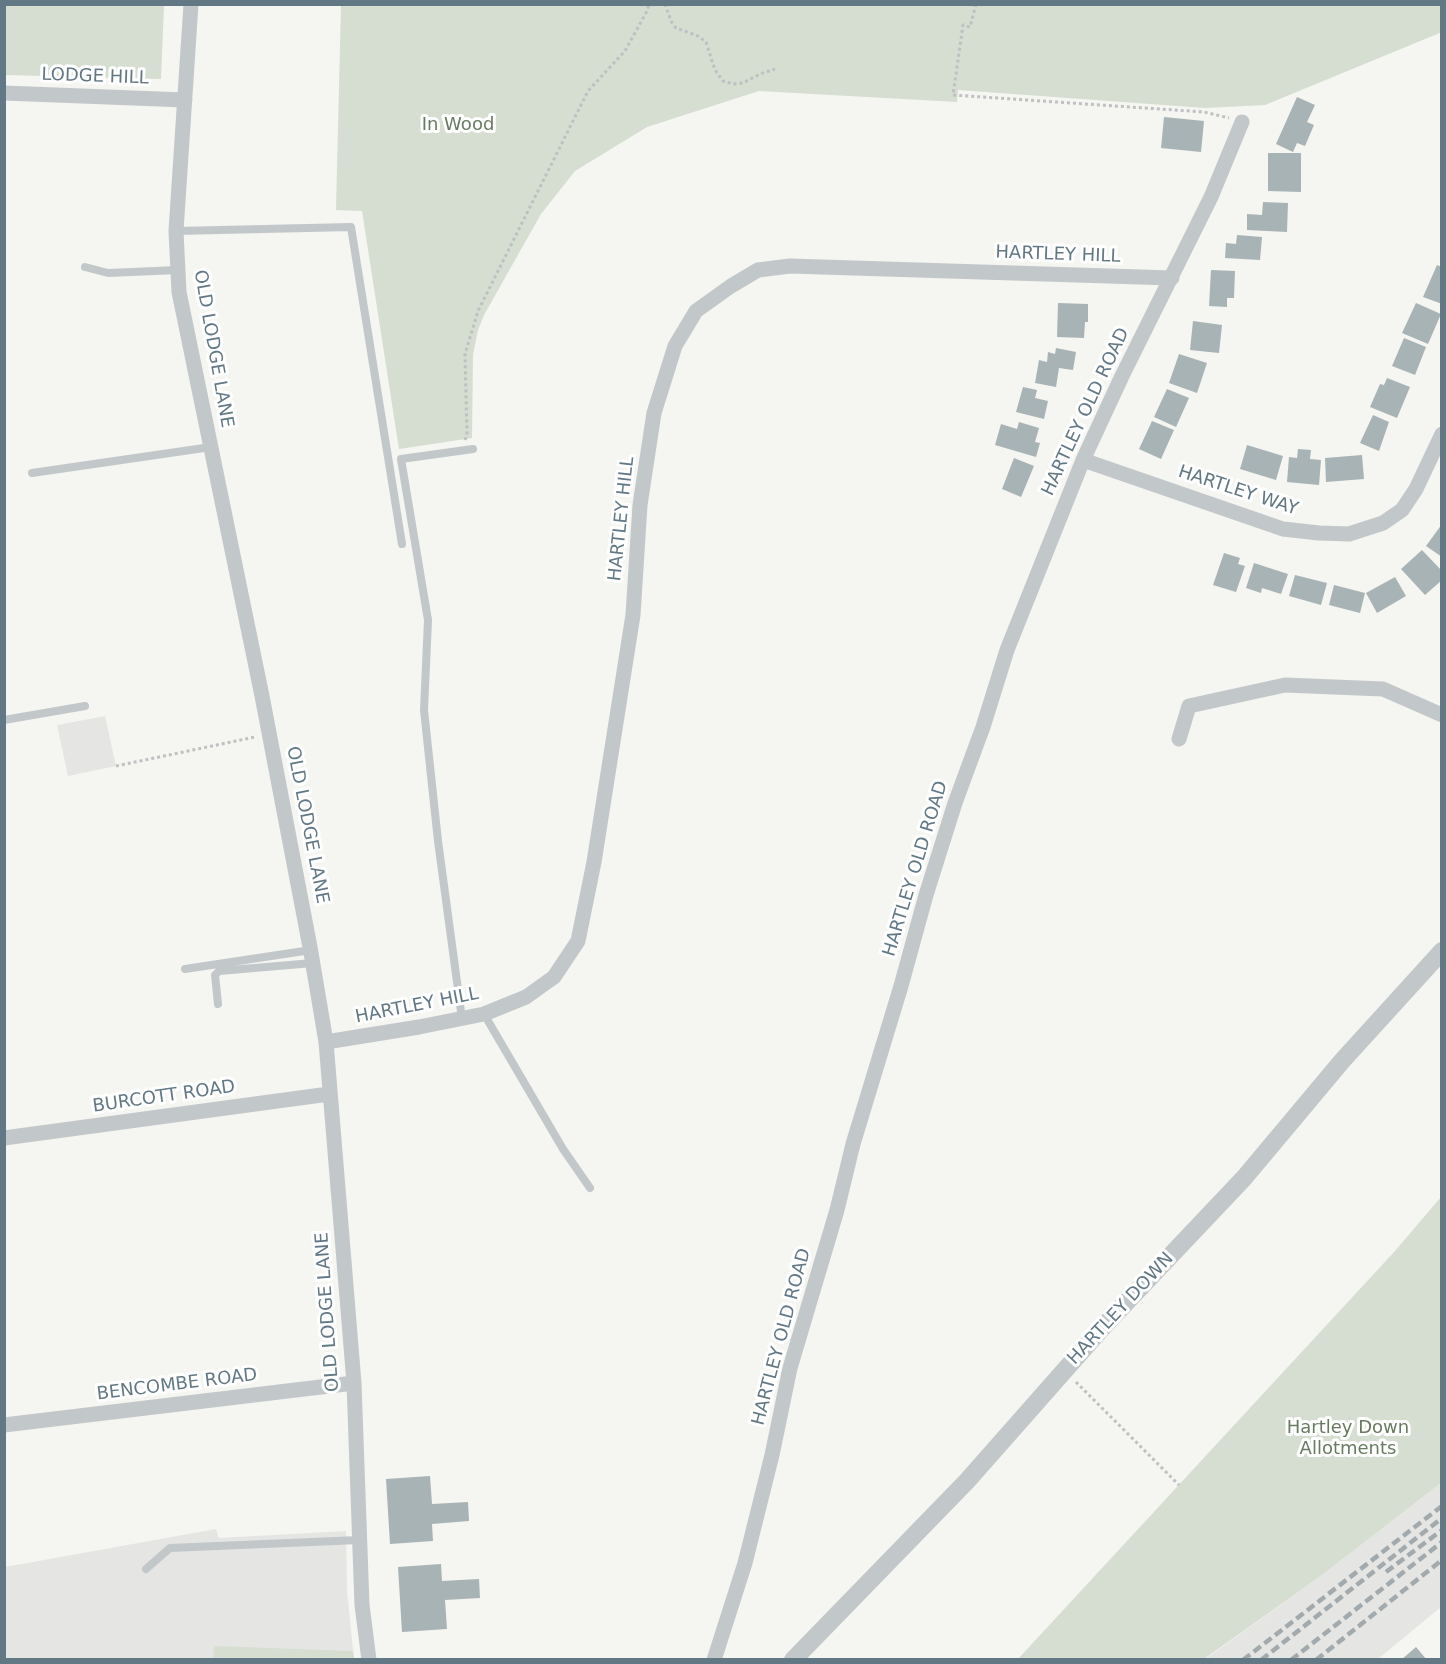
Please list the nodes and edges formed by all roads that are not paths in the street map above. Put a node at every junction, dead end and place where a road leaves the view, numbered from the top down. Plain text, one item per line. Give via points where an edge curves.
1 (191, 4) edge
2 (4, 93) edge
3 (185, 100) junction
4 (1242, 122) road end
5 (176, 231) junction
6 (85, 267) dead end
7 (178, 270) junction
8 (1172, 278) junction
9 (1442, 434) edge
10 (211, 447) junction
11 (473, 449) dead end
12 (1083, 460) junction
13 (32, 473) dead end
14 (402, 544) dead end
15 (85, 706) dead end
16 (1442, 715) edge
17 (4, 720) edge
18 (1179, 739) dead end
19 (1442, 951) edge
20 (312, 957) junction
21 (185, 969) dead end
22 (218, 1004) dead end
23 (484, 1014) junction
24 (462, 1019) junction
25 (326, 1042) junction
26 (329, 1094) junction
27 (4, 1138) edge
28 (590, 1188) dead end
29 (354, 1383) junction
30 (4, 1425) edge
31 (359, 1540) junction
32 (146, 1569) dead end
33 (369, 1659) edge
34 (714, 1659) edge
35 (793, 1659) edge

1 - 3 street, OLD LODGE LANE
2 - 3 street, LODGE HILL
3 - 5 street, OLD LODGE LANE
4 - 8 street, HARTLEY OLD ROAD
5 - 7 street, OLD LODGE LANE
5 - 14 lane via 351,227
6 - 7 lane via 108,273
7 - 10 street, OLD LODGE LANE
8 - 12 street, HARTLEY OLD ROAD
8 - 23 street, HARTLEY HILL via 790,266 758,270 696,311 675,346 654,413 640,505 633,615 578,941 554,977 526,997
9 - 12 street, HARTLEY WAY via 1402,510 1383,523 1349,534 1283,529
10 - 13 lane
10 - 20 street, OLD LODGE LANE
11 - 24 lane via 401,459 428,620 424,710
12 - 34 street, HARTLEY OLD ROAD via 1007,650 926,895 790,1368 745,1563
15 - 17 lane
16 - 18 street via 1383,689 1286,685 1189,706
19 - 35 street, HARTLEY DOWN via 1342,1061 1244,1178 1102,1328 967,1481
20 - 21 lane
20 - 22 lane via 219,971 215,975
20 - 25 street, OLD LODGE LANE
23 - 24 street, HARTLEY HILL
23 - 28 lane
24 - 25 street, HARTLEY HILL
25 - 26 street, OLD LODGE LANE
26 - 27 street, BURCOTT ROAD
26 - 29 street, OLD LODGE LANE
29 - 30 street, BENCOMBE ROAD
29 - 31 street, OLD LODGE LANE
31 - 32 lane via 170,1548
31 - 33 street, OLD LODGE LANE

